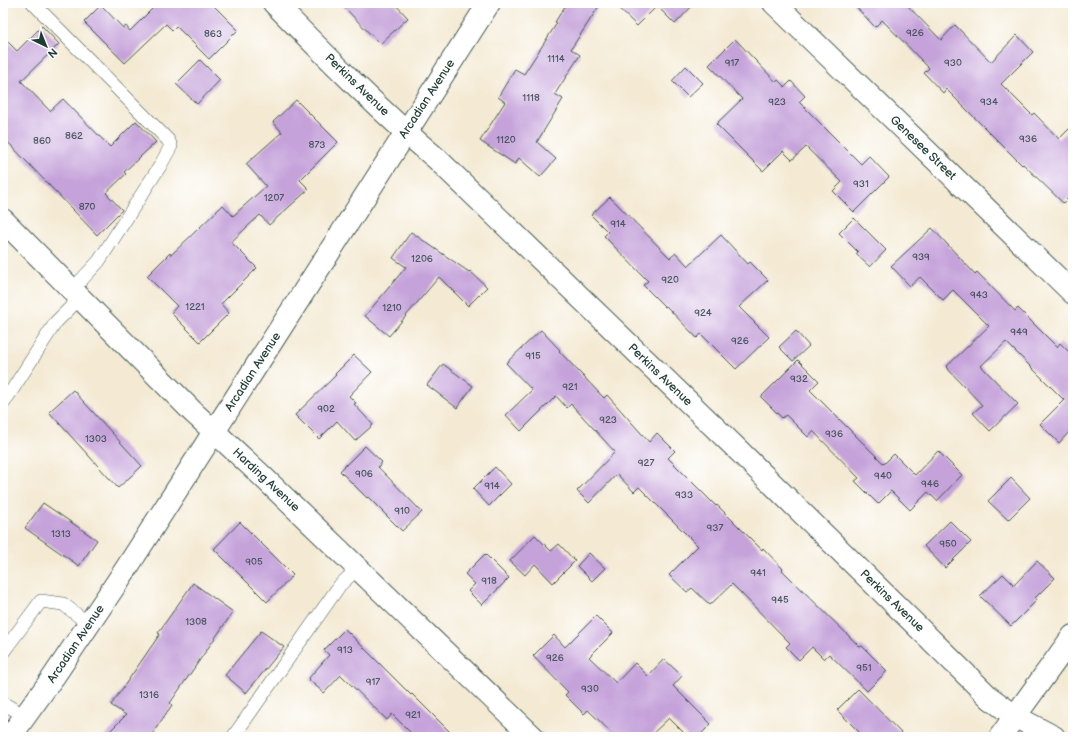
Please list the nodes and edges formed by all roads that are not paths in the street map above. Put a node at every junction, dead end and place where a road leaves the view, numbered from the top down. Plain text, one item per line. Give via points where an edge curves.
1 (33, 3) edge
2 (274, 3) edge
3 (489, 3) edge
4 (774, 3) edge
5 (406, 133) junction
6 (3, 220) edge
7 (1073, 293) edge
8 (76, 294) junction
9 (3, 404) edge
10 (214, 432) junction
11 (358, 568) junction
12 (89, 624) junction
13 (1073, 636) edge
14 (3, 652) edge
15 (3, 703) edge
16 (25, 716) junction
17 (1016, 717) junction
18 (10, 737) edge
19 (233, 737) edge
20 (533, 737) edge
21 (1000, 737) edge
22 (1054, 737) edge

1 - 8 lane via 168,140 171,146
2 - 5 street, Perkins Avenue
3 - 5 street, Arcadian Avenue
4 - 7 street, Genesee Street
5 - 10 street, Arcadian Avenue
5 - 17 street, Perkins Avenue via 437,159 614,330 990,698
6 - 8 street, Harding Avenue
8 - 9 lane
8 - 10 street, Harding Avenue
10 - 11 street, Harding Avenue
10 - 12 street, Arcadian Avenue
11 - 19 lane via 340,586
11 - 20 street, Harding Avenue
12 - 14 lane via 63,604 41,601
12 - 16 street, Arcadian Avenue
13 - 17 street
15 - 16 lane
16 - 18 street, Arcadian Avenue
17 - 21 street
17 - 22 street, Perkins Avenue

